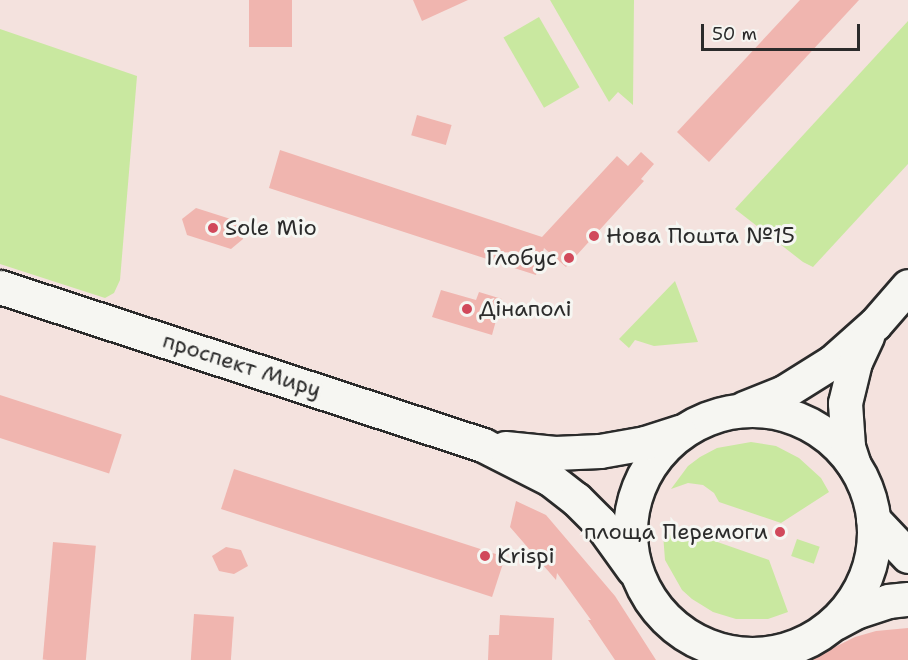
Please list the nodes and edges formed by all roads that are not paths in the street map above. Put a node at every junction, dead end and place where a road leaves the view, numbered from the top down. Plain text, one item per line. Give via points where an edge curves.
1 (908, 286) edge
2 (0, 287) edge
3 (875, 324) junction
4 (731, 413) junction
5 (688, 429) junction
6 (483, 445) junction
7 (854, 466) junction
8 (873, 519) junction
9 (908, 556) edge
10 (639, 578) junction
11 (908, 599) edge
12 (812, 641) edge
13 (697, 649) edge

1 - 3 main road
2 - 6 main road, проспект Миру
3 - 4 main road via 809,378
3 - 7 main road via 855,362 845,403 848,446
4 - 5 main road
4 - 7 main road via 766,412 800,421 831,439
5 - 6 main road, проспект Миру via 645,443 600,451 555,453
5 - 10 main road via 651,464 636,495 630,545
6 - 10 main road, проспект Миру via 550,479 576,499 600,523
7 - 8 main road via 868,496
8 - 9 main road
8 - 12 main road via 873,548 865,577 851,603
10 - 13 main road via 660,612
11 - 12 main road via 858,611
12 - 13 main road via 773,652 745,654

